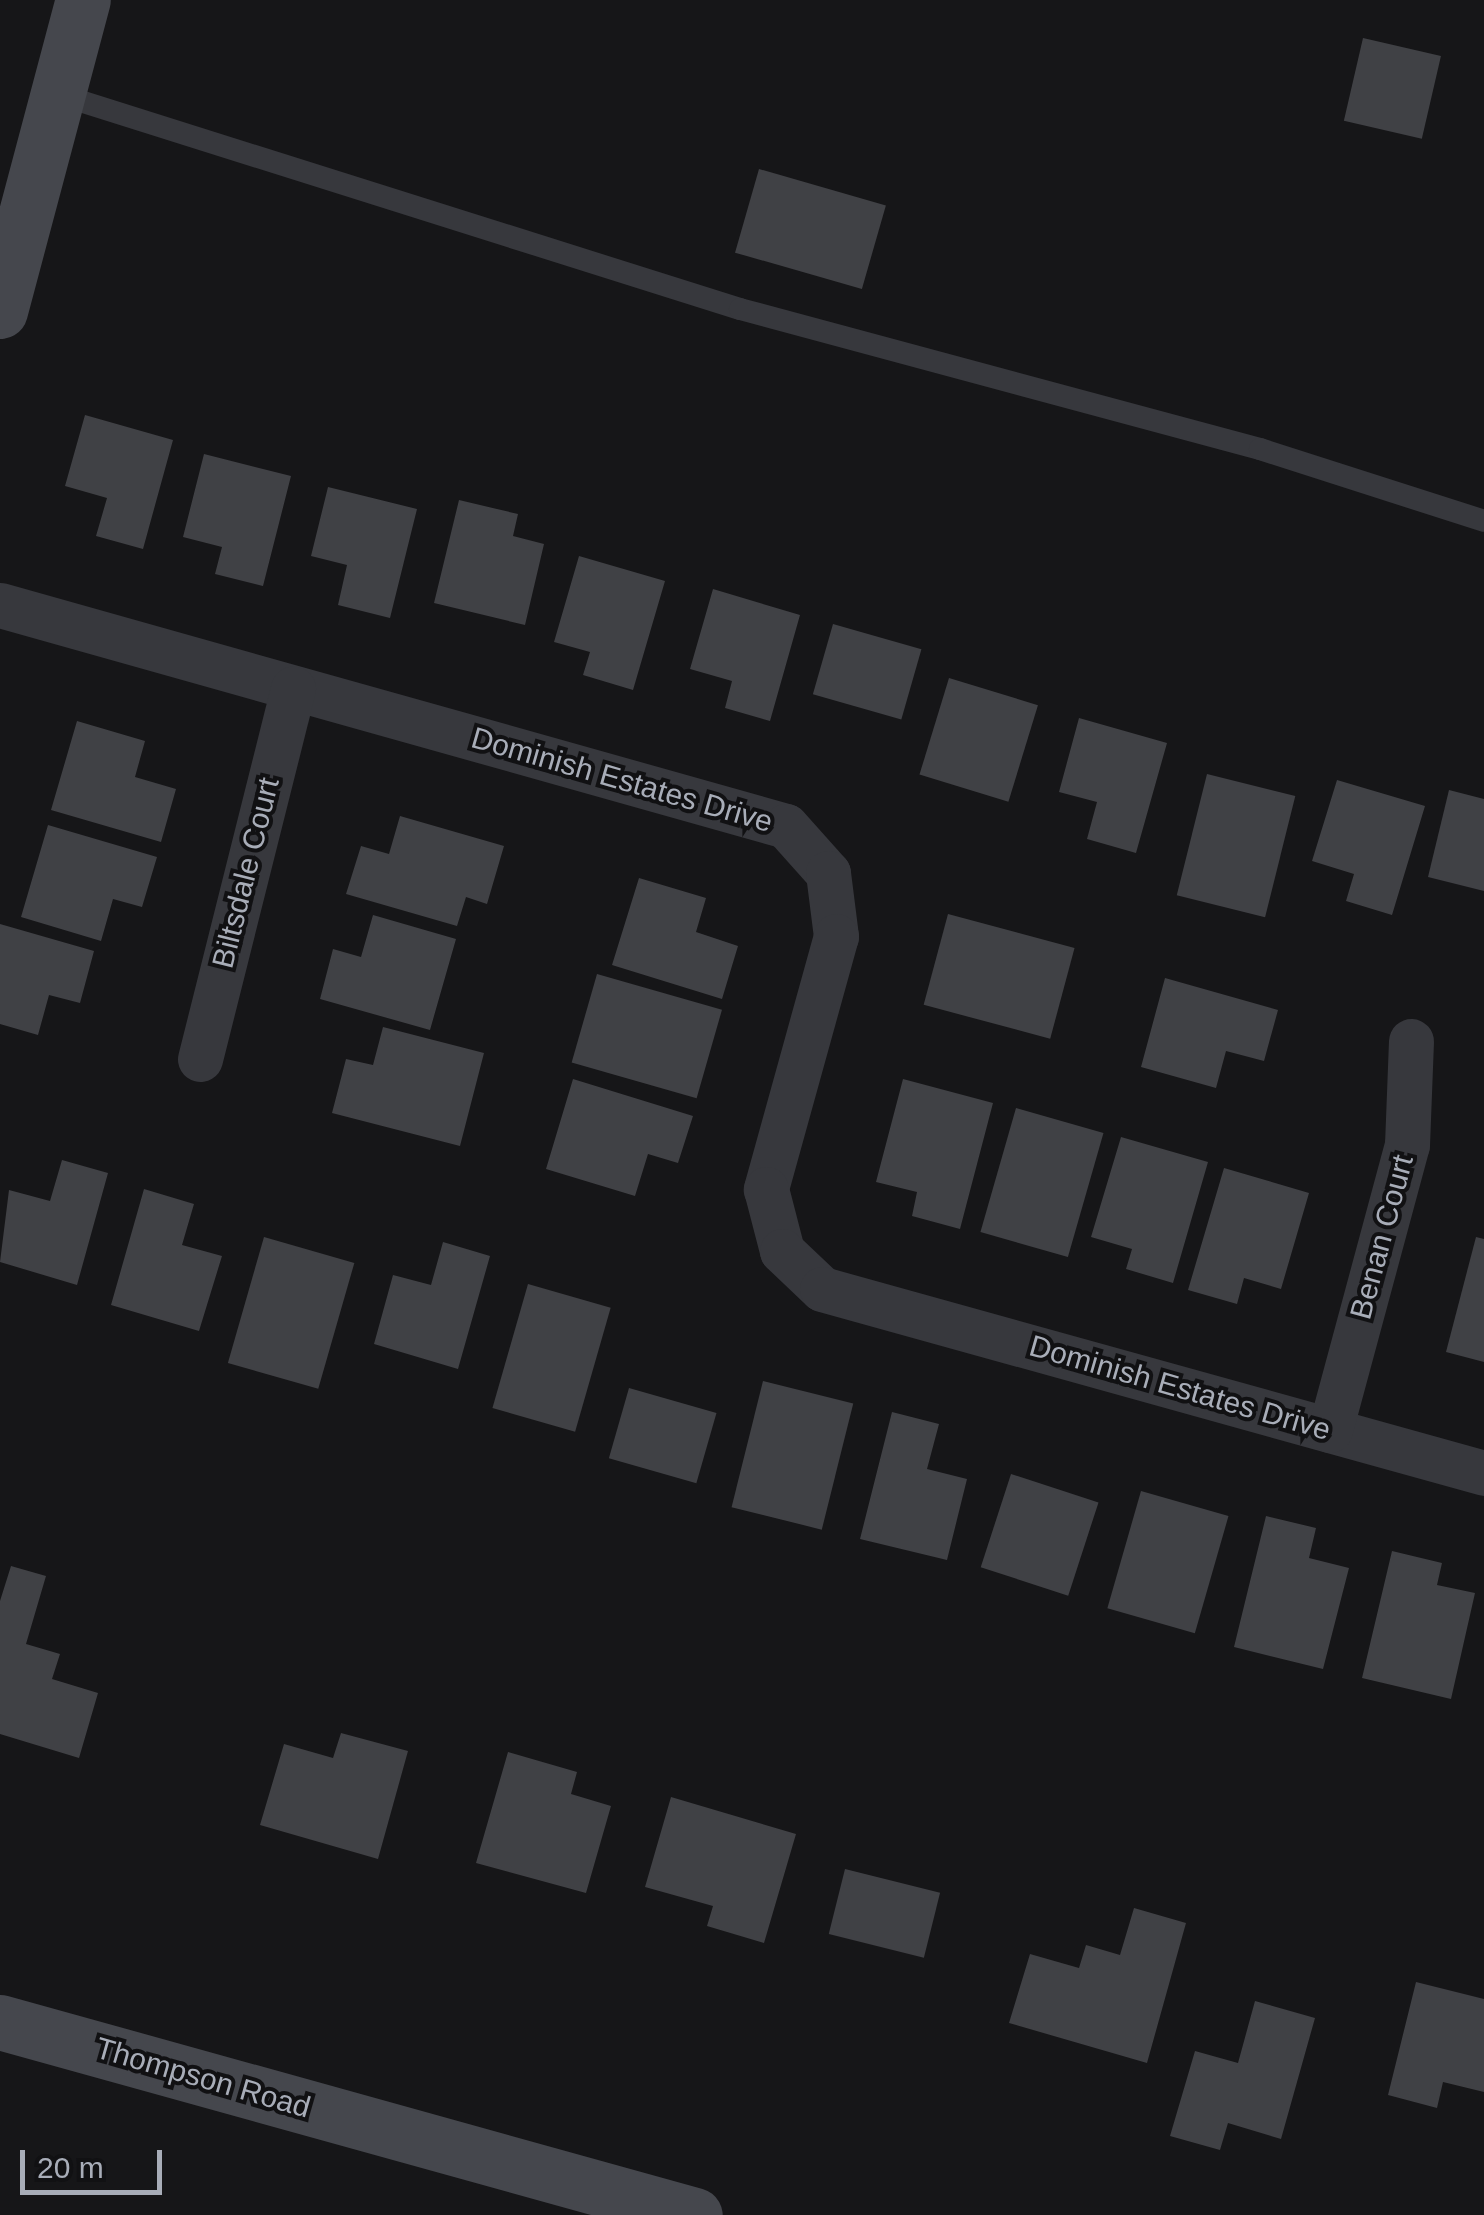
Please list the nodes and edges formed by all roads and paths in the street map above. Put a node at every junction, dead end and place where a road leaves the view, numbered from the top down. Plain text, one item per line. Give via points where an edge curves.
1 (83, 0) edge
2 (58, 94) junction
3 (0, 311) edge
4 (1484, 521) edge
5 (0, 605) edge
6 (293, 688) junction
7 (1411, 1041) dead end
8 (200, 1058) dead end
9 (1330, 1430) junction
10 (1484, 1472) edge
11 (0, 2022) edge
12 (696, 2215) edge

1 - 2 street
2 - 3 street
2 - 4 lane via 740,309 1242,444
5 - 6 street, Dominish Estates Drive
6 - 8 street, Biltsdale Court
6 - 9 street, Dominish Estates Drive via 786,826 828,873 836,936 766,1190 782,1251 822,1289
7 - 9 street, Benan Court via 1407,1145
9 - 10 street, Dominish Estates Drive
11 - 12 street, Thompson Road

